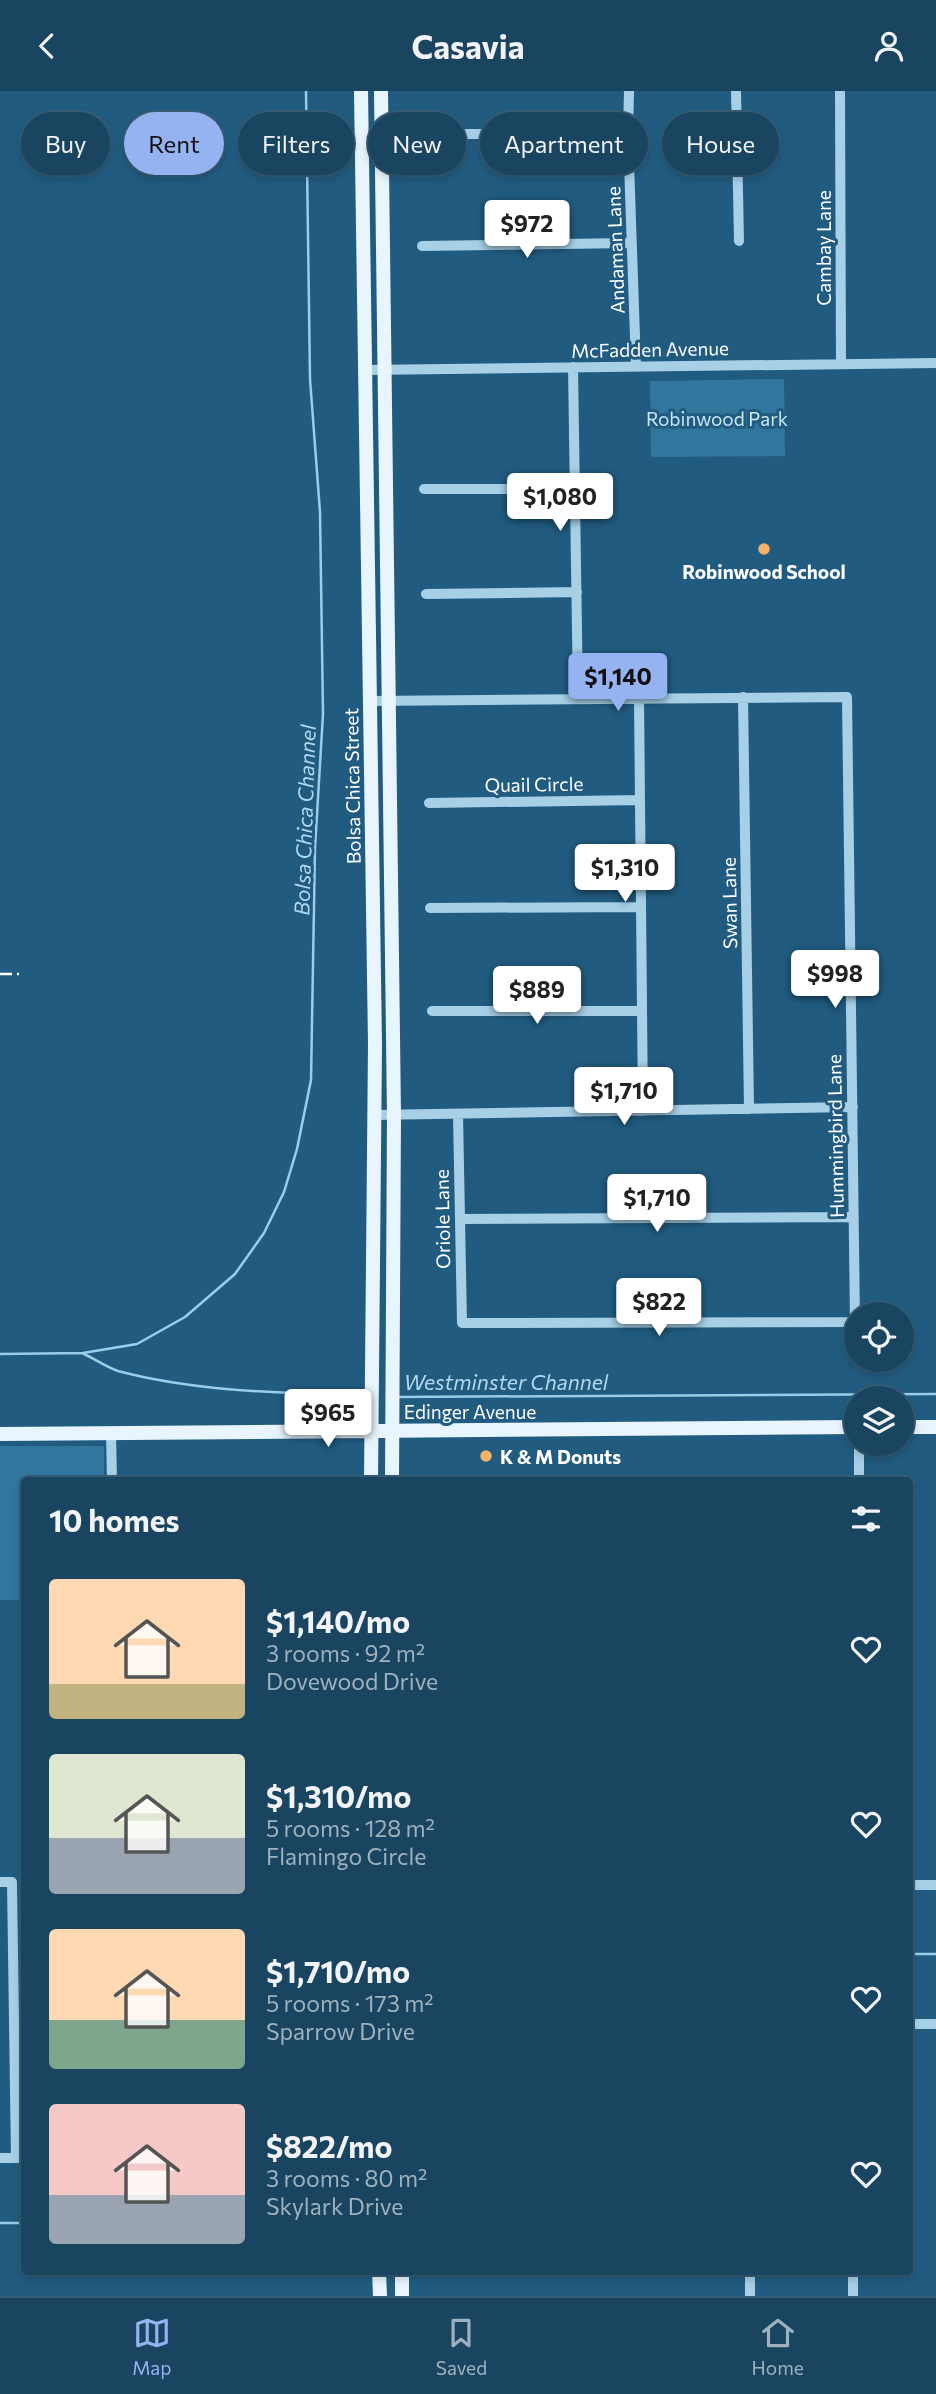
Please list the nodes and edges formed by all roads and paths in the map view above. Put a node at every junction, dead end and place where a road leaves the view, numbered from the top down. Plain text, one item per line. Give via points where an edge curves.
1 (361, 91) edge
2 (381, 91) edge
3 (629, 91) edge
4 (736, 91) edge
5 (840, 91) edge
6 (629, 112) edge
7 (629, 175) edge
8 (739, 241) dead end
9 (631, 243) junction
10 (422, 246) dead end
11 (936, 363) edge
12 (841, 364) junction
13 (636, 366) junction
14 (573, 367) junction
15 (384, 369) junction
16 (364, 370) junction
17 (424, 489) dead end
18 (575, 489) junction
19 (577, 592) junction
20 (426, 594) dead end
21 (743, 697) junction
22 (578, 698) junction
23 (639, 698) junction
24 (389, 700) junction
25 (370, 701) junction
26 (640, 800) junction
27 (429, 803) dead end
28 (641, 907) junction
29 (430, 908) dead end
30 (432, 1011) dead end
31 (642, 1011) junction
32 (853, 1107) junction
33 (749, 1109) junction
34 (643, 1111) junction
35 (458, 1114) junction
36 (374, 1115) junction
37 (394, 1115) junction
38 (854, 1217) junction
39 (460, 1219) junction
40 (855, 1302) edge
41 (844, 1322) edge
42 (844, 1427) edge
43 (914, 1427) edge
44 (936, 1427) edge
45 (372, 1431) junction
46 (392, 1431) junction
47 (111, 1433) junction
48 (0, 1434) edge
49 (859, 1456) edge
50 (112, 1477) edge
51 (371, 1477) edge
52 (392, 1477) edge
53 (859, 1477) edge
54 (6, 1882) edge
55 (913, 1885) edge
56 (936, 1885) edge
57 (913, 2024) edge
58 (936, 2024) edge
59 (0, 2158) edge
60 (20, 2158) edge
61 (379, 2275) edge
62 (402, 2275) edge
63 (750, 2275) edge
64 (853, 2275) edge
65 (380, 2296) edge
66 (402, 2296) edge
67 (750, 2296) edge
68 (853, 2296) edge

1 - 16 main road, Bolsa Chica Street
2 - 15 main road, Bolsa Chica Street
3 - 6 street, Andaman Lane
4 - 8 street
5 - 12 street, Cambay Lane
7 - 9 street, Andaman Lane
9 - 10 street
9 - 13 street, Andaman Lane
11 - 12 street, McFadden Avenue
12 - 13 street, McFadden Avenue
13 - 14 street, McFadden Avenue
14 - 15 street, McFadden Avenue
14 - 18 street
15 - 16 street, McFadden Avenue
15 - 24 main road, Bolsa Chica Street
16 - 25 main road, Bolsa Chica Street
17 - 18 street
18 - 19 street
19 - 20 street
19 - 22 street
21 - 23 street
21 - 32 street, Hummingbird Lane via 847,697
21 - 33 street, Swan Lane
22 - 23 street
22 - 24 street
23 - 26 street
24 - 25 street
24 - 37 main road, Bolsa Chica Street
25 - 36 main road, Bolsa Chica Street
26 - 27 street, Quail Circle
26 - 28 street
28 - 29 street
28 - 31 street
30 - 31 street
31 - 34 street
32 - 33 street
32 - 38 street, Hummingbird Lane
33 - 34 street
34 - 35 street
35 - 37 street
35 - 39 street, Oriole Lane
36 - 37 street
36 - 45 main road, Bolsa Chica Street
37 - 46 main road, Bolsa Chica Street
38 - 39 street
38 - 40 street, Hummingbird Lane
39 - 41 street, Oriole Lane via 462,1323
42 - 46 main road, Edinger Avenue
43 - 44 main road
45 - 46 main road, Edinger Avenue
45 - 47 main road, Edinger Avenue
45 - 51 main road, Bolsa Chica Street
46 - 52 main road, Bolsa Chica Street
47 - 48 main road, Edinger Avenue
47 - 50 street
49 - 53 street
54 - 60 street
55 - 56 street
57 - 58 street
59 - 60 street
61 - 65 main road
62 - 66 main road
63 - 67 street
64 - 68 street

